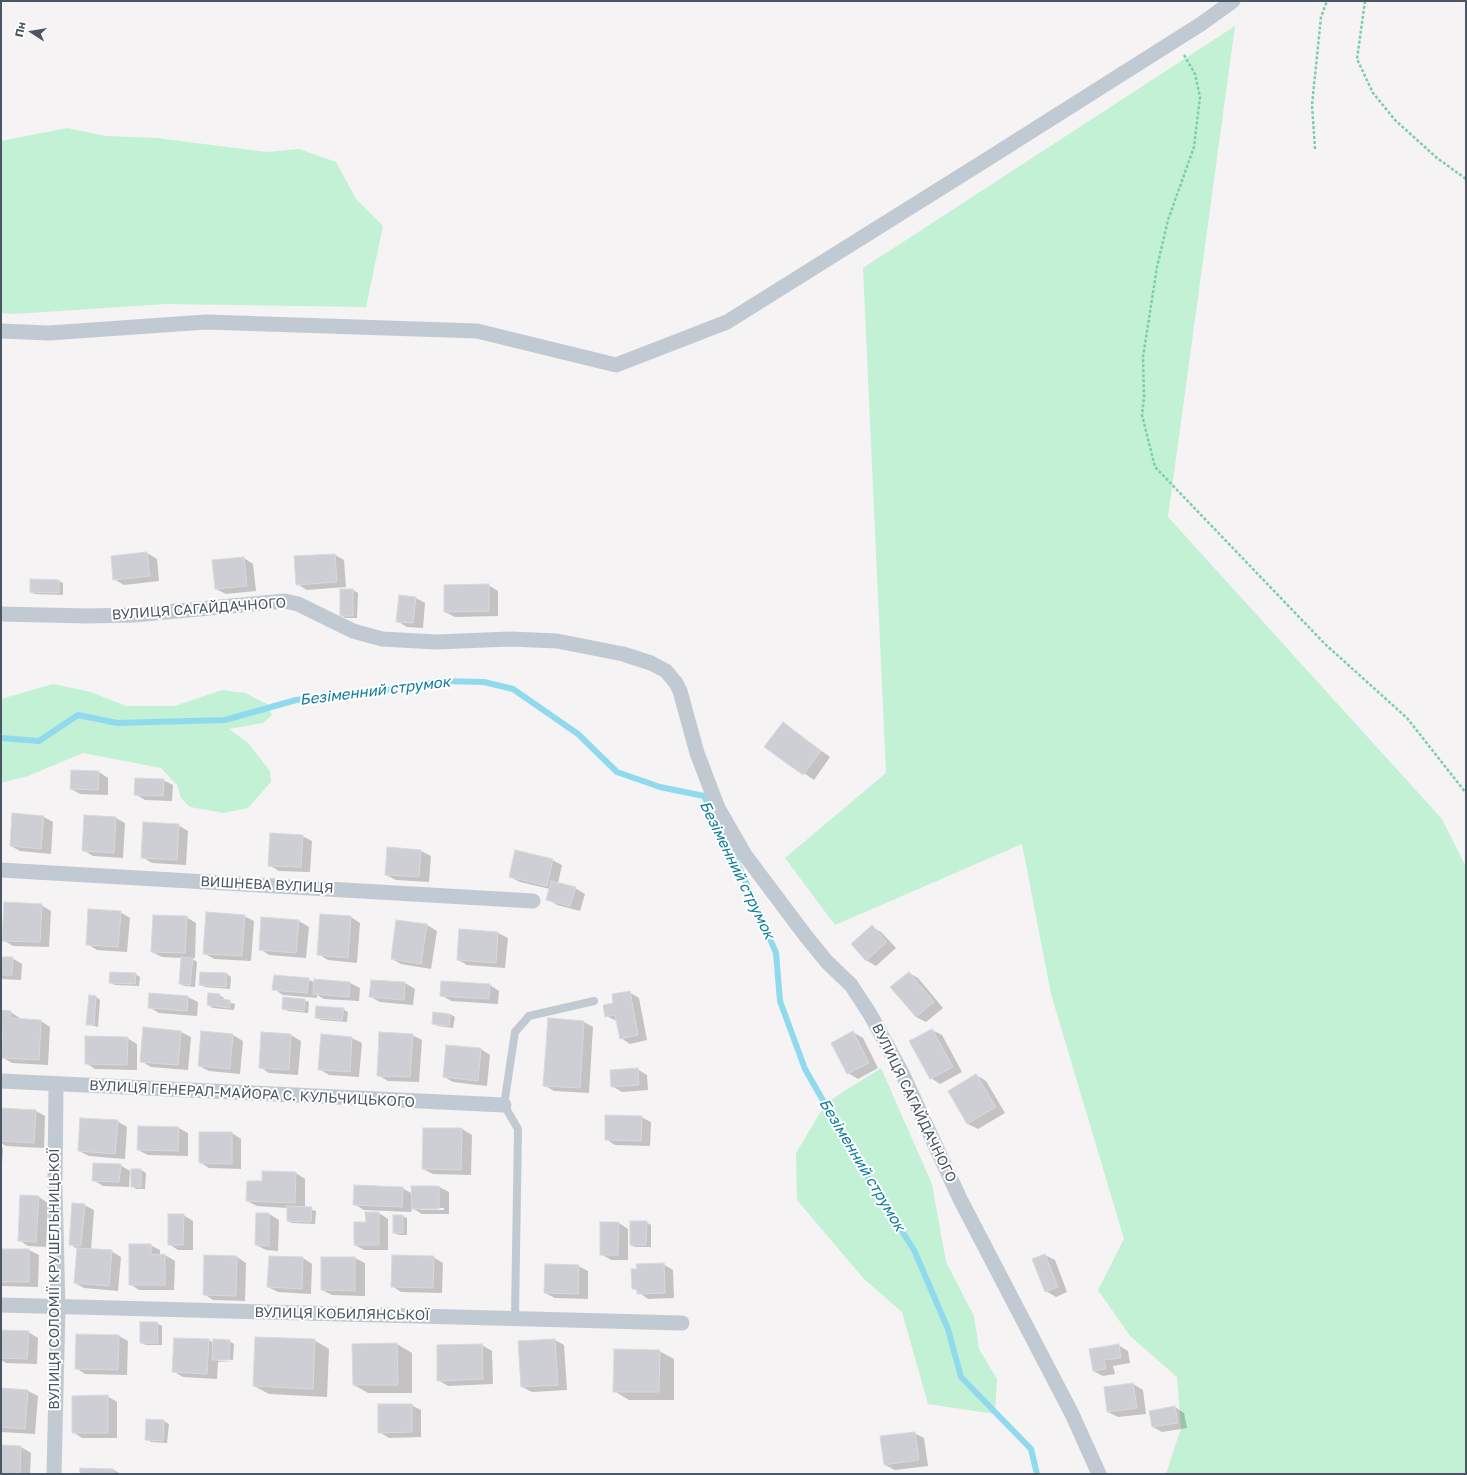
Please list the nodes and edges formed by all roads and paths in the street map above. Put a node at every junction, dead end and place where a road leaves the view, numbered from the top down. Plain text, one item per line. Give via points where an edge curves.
1 (1233, 1) edge
2 (1327, 1) edge
3 (1365, 1) edge
4 (1176, 40) junction
5 (1315, 149) dead end
6 (1466, 179) edge
7 (1, 331) edge
8 (1, 614) edge
9 (1466, 793) edge
10 (1, 870) edge
11 (533, 901) dead end
12 (594, 1001) dead end
13 (1, 1081) edge
14 (56, 1084) junction
15 (504, 1105) junction
16 (1, 1305) edge
17 (58, 1308) junction
18 (515, 1317) junction
19 (682, 1323) dead end
20 (54, 1474) edge
21 (1099, 1474) edge

1 - 4 street
2 - 5 path via 1321,17 1312,105
3 - 6 path via 1357,59 1373,93 1395,120 1437,158
4 - 7 street via 727,322 616,365 477,331 206,322 48,333
4 - 9 path via 1195,74 1200,97 1194,147 1168,220 1157,267 1143,357 1142,415 1155,467 1325,644 1407,718
8 - 21 street, ВУЛИЦЯ САГАЙДАЧНОГО via 128,615 285,602 298,604 353,632 382,639 436,642 531,639 557,641 623,654 666,671 680,691 697,753 718,808 746,855 805,935 851,985 870,1014 902,1073 960,1198 1072,1414
10 - 11 street, ВИШНЕВА ВУЛИЦЯ
12 - 15 lane via 529,1016 515,1032
13 - 14 street, ВУЛИЦЯ ГЕНЕРАЛ-МАЙОРА С. КУЛЬЧИЦЬКОГО
14 - 15 street, ВУЛИЦЯ ГЕНЕРАЛ-МАЙОРА С. КУЛЬЧИЦЬКОГО
14 - 17 street, ВУЛИЦЯ СОЛОМІЇ КРУШЕЛЬНИЦЬКОЇ
15 - 18 lane via 518,1129
16 - 17 street, ВУЛИЦЯ КОБИЛЯНСЬКОЇ
17 - 18 street, ВУЛИЦЯ КОБИЛЯНСЬКОЇ
17 - 20 street, ВУЛИЦЯ СОЛОМІЇ КРУШЕЛЬНИЦЬКОЇ
18 - 19 street, ВУЛИЦЯ КОБИЛЯНСЬКОЇ

